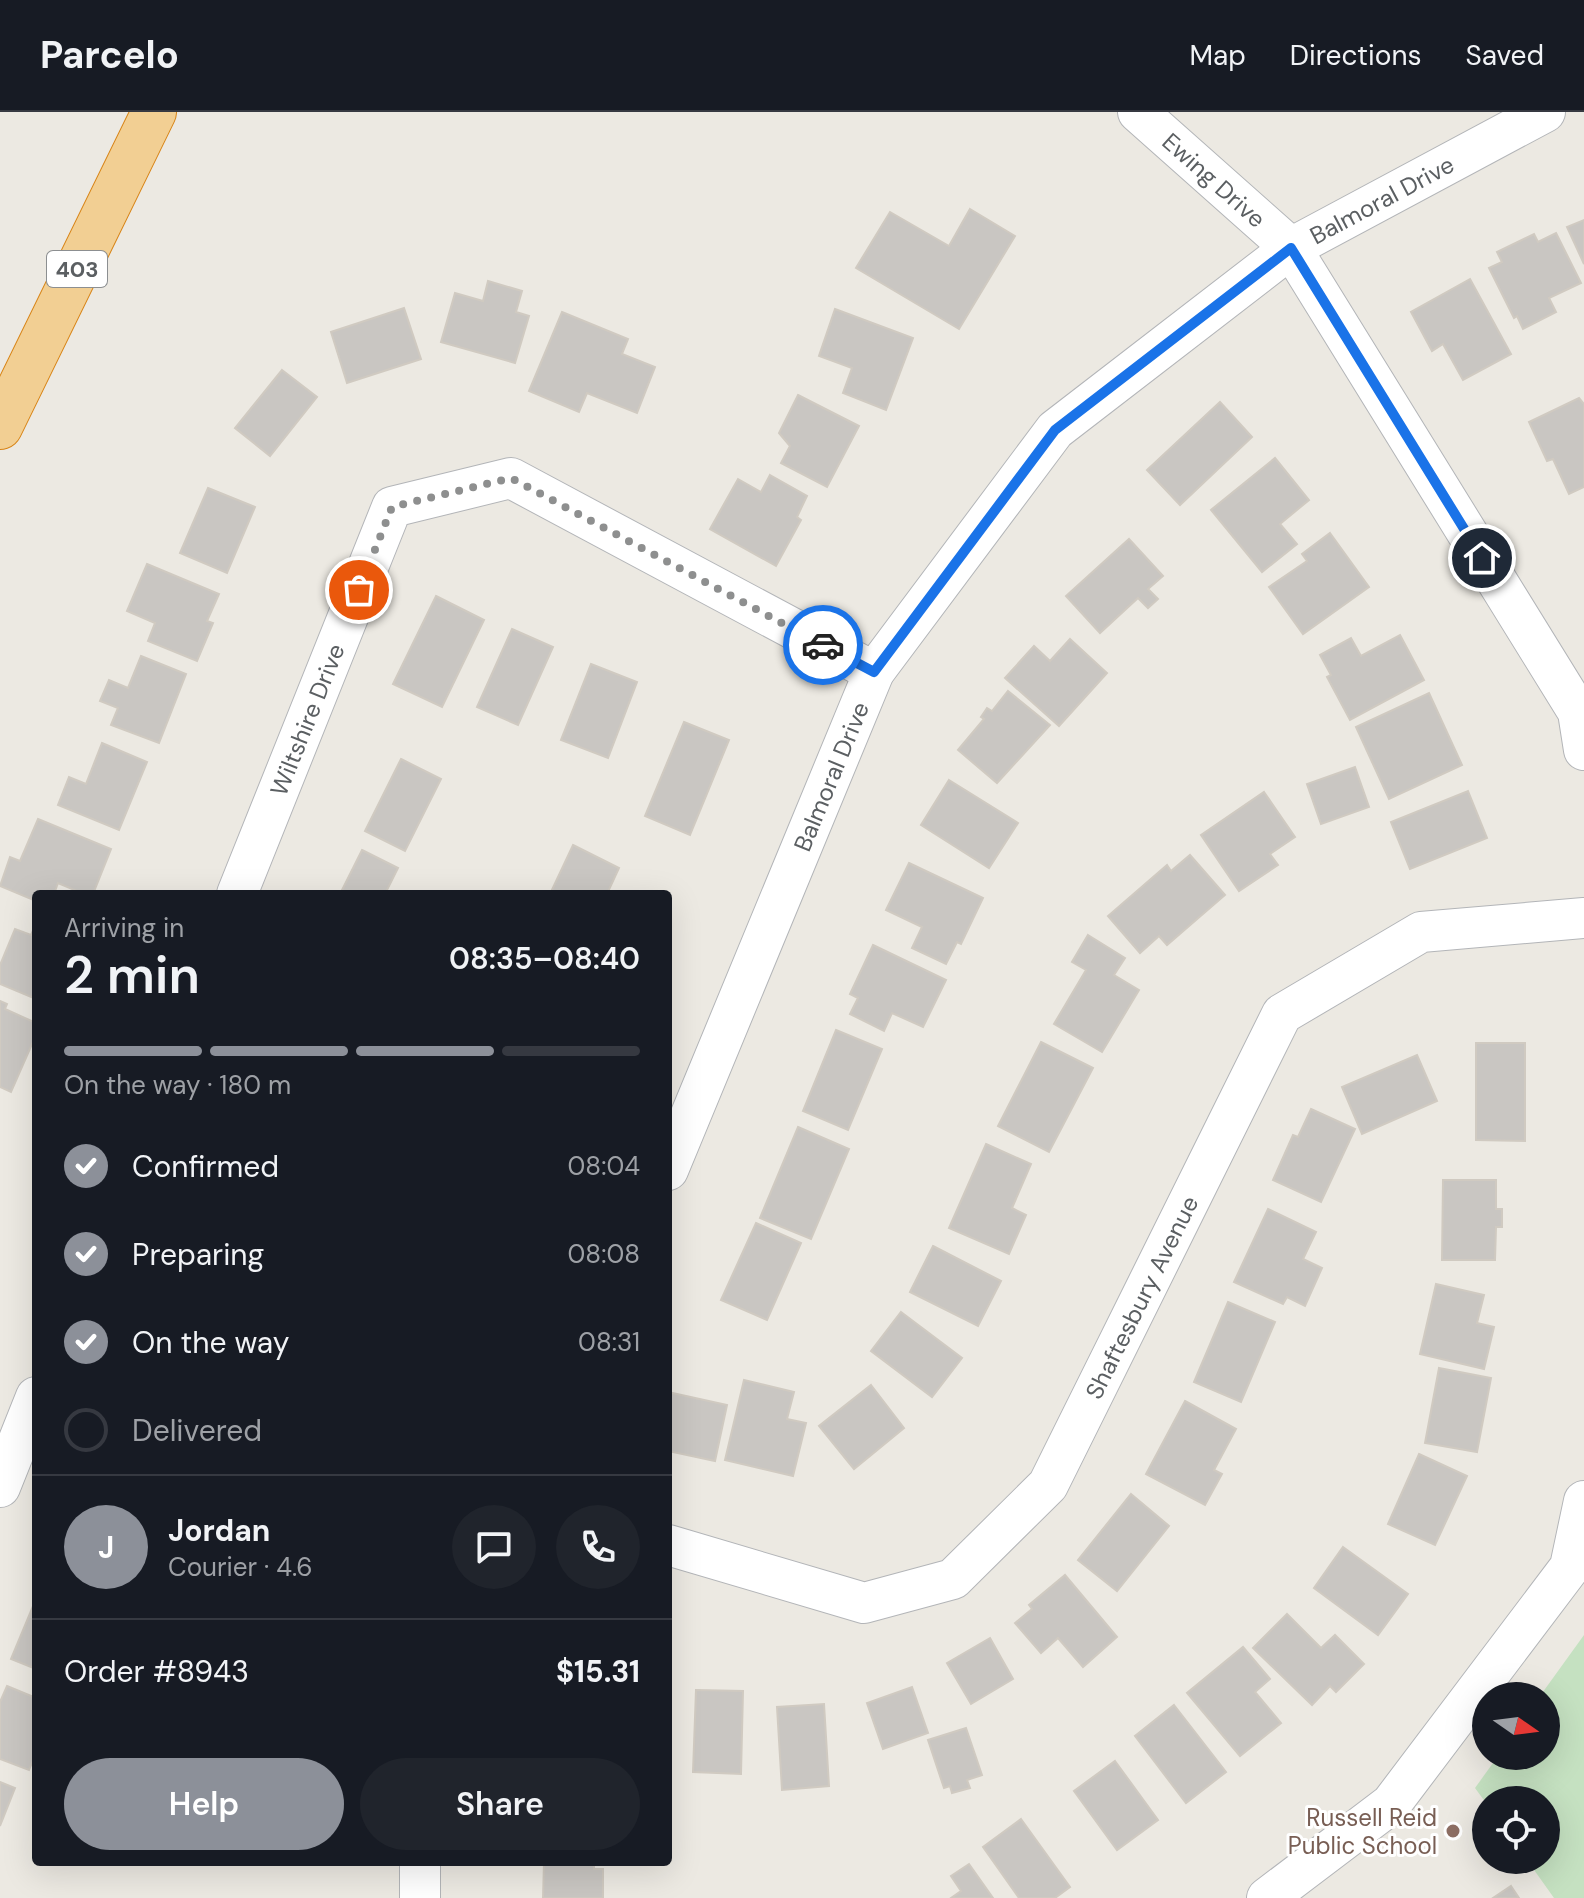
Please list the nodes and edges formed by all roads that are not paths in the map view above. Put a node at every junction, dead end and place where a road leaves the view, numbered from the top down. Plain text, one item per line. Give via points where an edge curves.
1 (154, 112) edge
2 (1138, 112) edge
3 (1545, 112) edge
4 (1291, 248) junction
5 (0, 427) edge
6 (874, 672) junction
7 (1584, 750) edge
8 (239, 890) edge
9 (1584, 918) edge
10 (672, 1160) edge
11 (32, 1407) edge
12 (0, 1487) edge
13 (1584, 1501) edge
14 (672, 1546) edge
15 (420, 1866) edge
16 (420, 1898) edge
17 (1267, 1898) edge

1 - 5 highway, 403
2 - 4 street, Ewing Drive
3 - 4 street, Balmoral Drive
4 - 6 street, Balmoral Drive via 1055,430
4 - 7 street, Ewing Drive via 1578,712
6 - 8 street, Wiltshire Drive via 511,478 392,507
6 - 10 street, Balmoral Drive
9 - 14 street, Shaftesbury Avenue via 1421,932 1282,1014 1048,1485 953,1579 864,1603
11 - 12 street
13 - 17 street via 1570,1567 1391,1804
15 - 16 street

